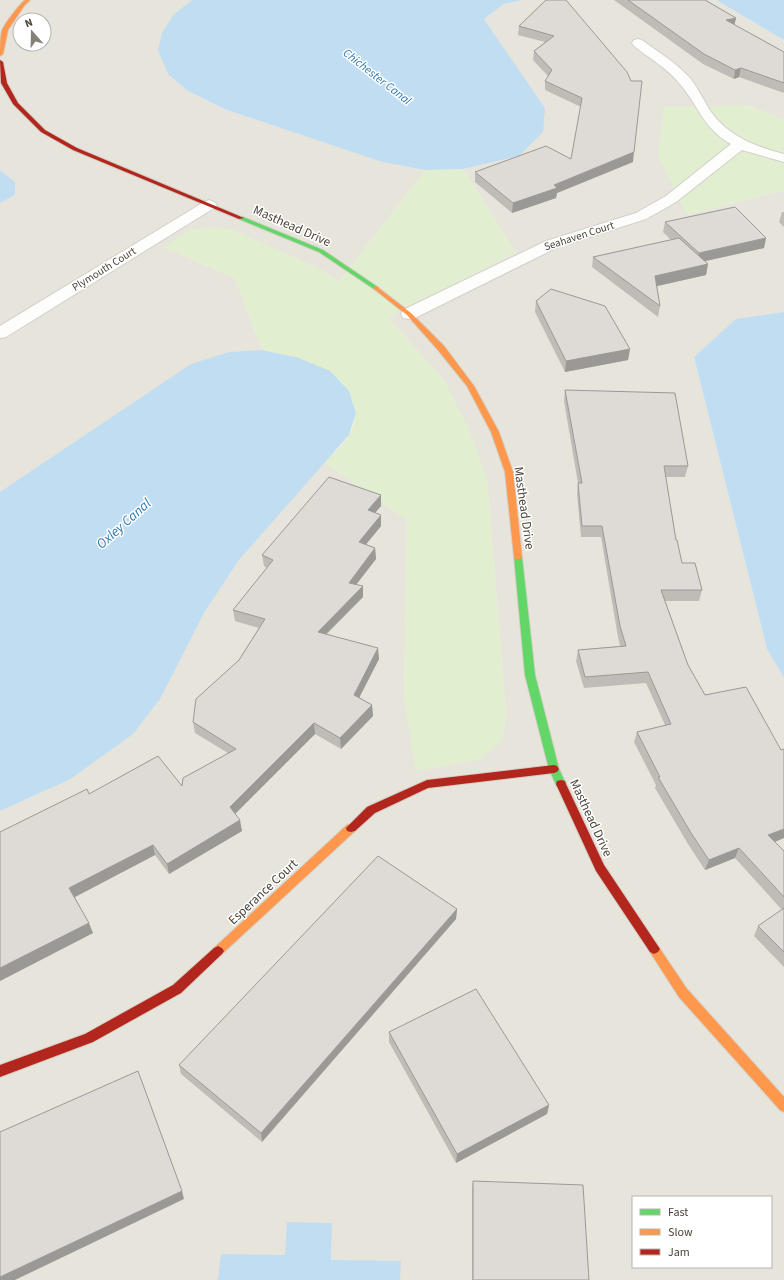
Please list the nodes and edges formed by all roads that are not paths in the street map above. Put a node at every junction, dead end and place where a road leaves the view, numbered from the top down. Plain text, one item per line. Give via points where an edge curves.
1 (28, 0) edge
2 (638, 43) dead end
3 (0, 54) edge
4 (0, 62) edge
5 (740, 144) junction
6 (784, 158) edge
7 (209, 205) junction
8 (409, 314) junction
9 (0, 333) edge
10 (554, 769) junction
11 (0, 1071) edge
12 (784, 1106) edge

1 - 3 street via 5,30
2 - 5 street via 683,79 708,118 724,134
4 - 7 street, Masthead Drive via 4,82 16,104 43,131 75,149
5 - 6 street
5 - 8 street, Seahaven Court via 671,200 641,216 552,244
7 - 8 street, Masthead Drive via 321,251 374,286
7 - 9 street, Plymouth Court
8 - 10 street, Masthead Drive via 441,348 470,386 495,432 508,472 530,675
10 - 11 street, Esperance Court via 427,784 371,810 177,989 89,1038
10 - 12 street, Masthead Drive via 600,868 683,994

